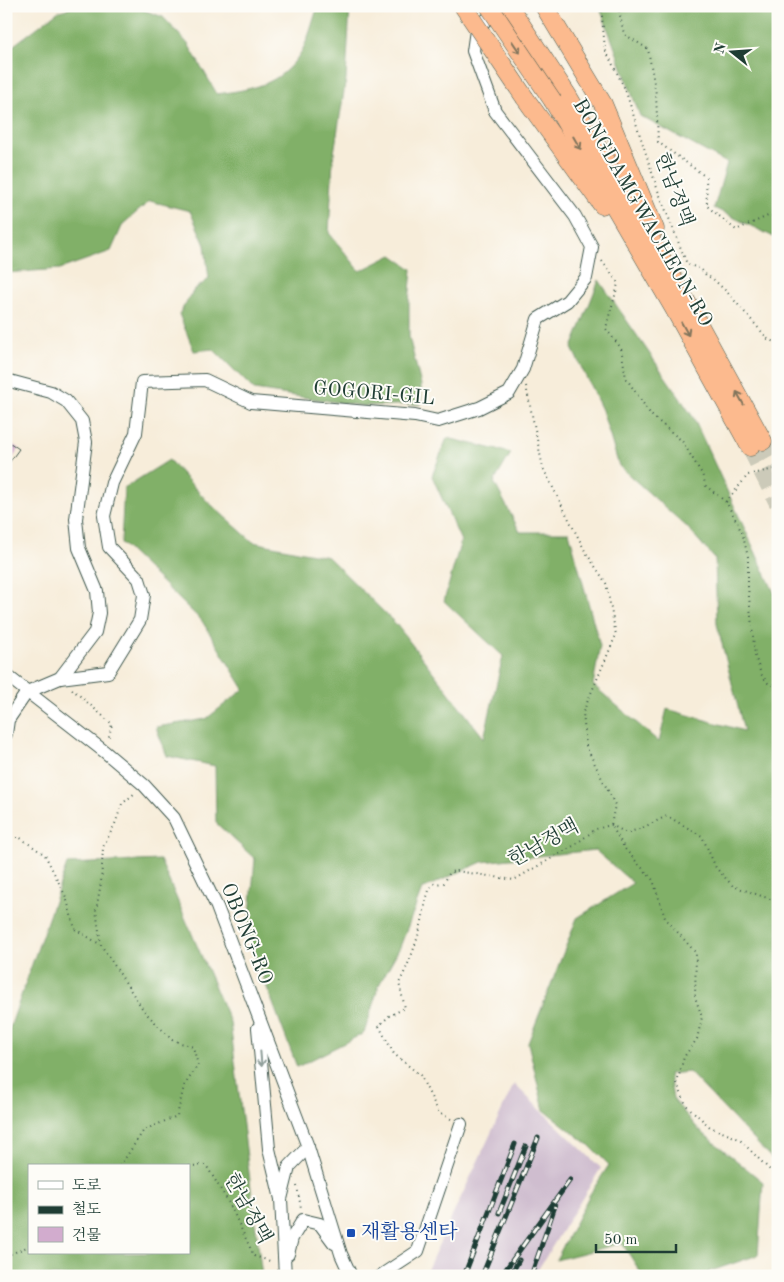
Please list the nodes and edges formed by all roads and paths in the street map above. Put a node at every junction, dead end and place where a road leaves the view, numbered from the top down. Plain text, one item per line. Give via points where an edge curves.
1 (458, 6) edge
2 (463, 6) edge
3 (489, 6) edge
4 (500, 6) edge
5 (509, 6) edge
6 (544, 6) edge
7 (601, 6) edge
8 (618, 6) edge
9 (476, 30) junction
10 (560, 99) junction
11 (778, 216) edge
12 (592, 246) junction
13 (679, 303) junction
14 (778, 344) edge
15 (523, 369) junction
16 (6, 380) edge
17 (757, 444) tunnel mouth
18 (778, 468) edge
19 (726, 502) junction
20 (6, 675) edge
21 (60, 678) junction
22 (27, 692) junction
23 (778, 692) edge
24 (6, 734) edge
25 (106, 752) junction
26 (144, 785) junction
27 (611, 825) junction
28 (6, 837) edge
29 (778, 904) edge
30 (101, 945) junction
31 (257, 1010) junction
32 (461, 1124) joint
33 (308, 1147) junction
34 (121, 1164) edge
35 (190, 1166) edge
36 (778, 1178) edge
37 (281, 1199) junction
38 (28, 1246) edge
39 (341, 1254) junction
40 (6, 1256) edge
41 (285, 1271) edge
42 (351, 1276) edge
43 (380, 1276) edge

1 - 9 street
2 - 13 highway, bridge via 525,98
3 -> 10 highway, BONGDAMGWACHEON-RO, bridge
4 - 9 street
5 - 10 highway, BONGDAMGWACHEON-RO
6 - 13 highway via 603,104
7 - 14 path, 한남정맥 via 606,48 625,89 657,188 687,264 713,278 768,339
8 - 11 path via 624,34 648,49 656,94 658,142 706,177 707,206 736,230 768,216
9 - 12 street via 473,51 495,111 575,216
10 - 13 highway, BONGDAMGWACHEON-RO
12 - 15 street, GOGORI-GIL via 586,278 567,301 538,319
12 - 19 path via 618,283 606,329 621,348 626,378 651,415 682,441 706,486
13 - 17 highway, BONGDAMGWACHEON-RO
15 - 21 street, GOGORI-GIL via 508,393 479,408 438,421 415,416 251,402 205,380 142,382 136,433 112,483 104,516 109,547 138,579 144,595 140,620 108,672
15 - 27 path via 543,468 585,550 606,583 615,626 616,635 583,712 586,746 615,805
16 - 21 street via 51,392 66,401 82,421 86,442 76,519 78,548 97,591 99,613 95,632
18 - 19 path via 748,475
19 - 23 path via 743,536 748,557 755,656 761,674 768,683 776,686
20 - 22 street, OBONG-RO
21 - 22 street
21 - 25 path via 112,724
22 - 24 street via 8,720
22 - 25 street, OBONG-RO
25 - 26 street, OBONG-RO
26 - 30 path via 122,804 103,847 96,910
26 - 31 street, OBONG-RO via 174,818 217,907
27 - 29 path, 한남정맥 via 627,833 667,816 702,836 716,868 733,886
27 - 32 path, 한남정맥 via 596,829 514,880 457,871 450,872 444,883 432,884 428,891 418,933 399,983 405,1008 389,1016 379,1026 394,1054 420,1074 439,1112
27 - 36 path via 625,849 653,880 665,918 696,953 694,997 702,1017 697,1039 684,1057 677,1083 686,1105 710,1127 739,1139
28 - 30 path via 19,837 45,855 66,897 75,929
30 - 34 path via 144,1011 172,1040 193,1047 198,1065 184,1086 177,1116 144,1130
31 - 33 street, OBONG-RO
31 -> 37 street via 268,1149
32 - 43 street via 418,1251
33 - 37 street via 289,1167
33 - 39 street, OBONG-RO
35 - 41 path, 한남정맥 via 206,1165 229,1203 254,1256
37 - 41 street
38 - 40 path
39 - 41 street via 320,1224 303,1220 292,1238
39 - 42 street, OBONG-RO

